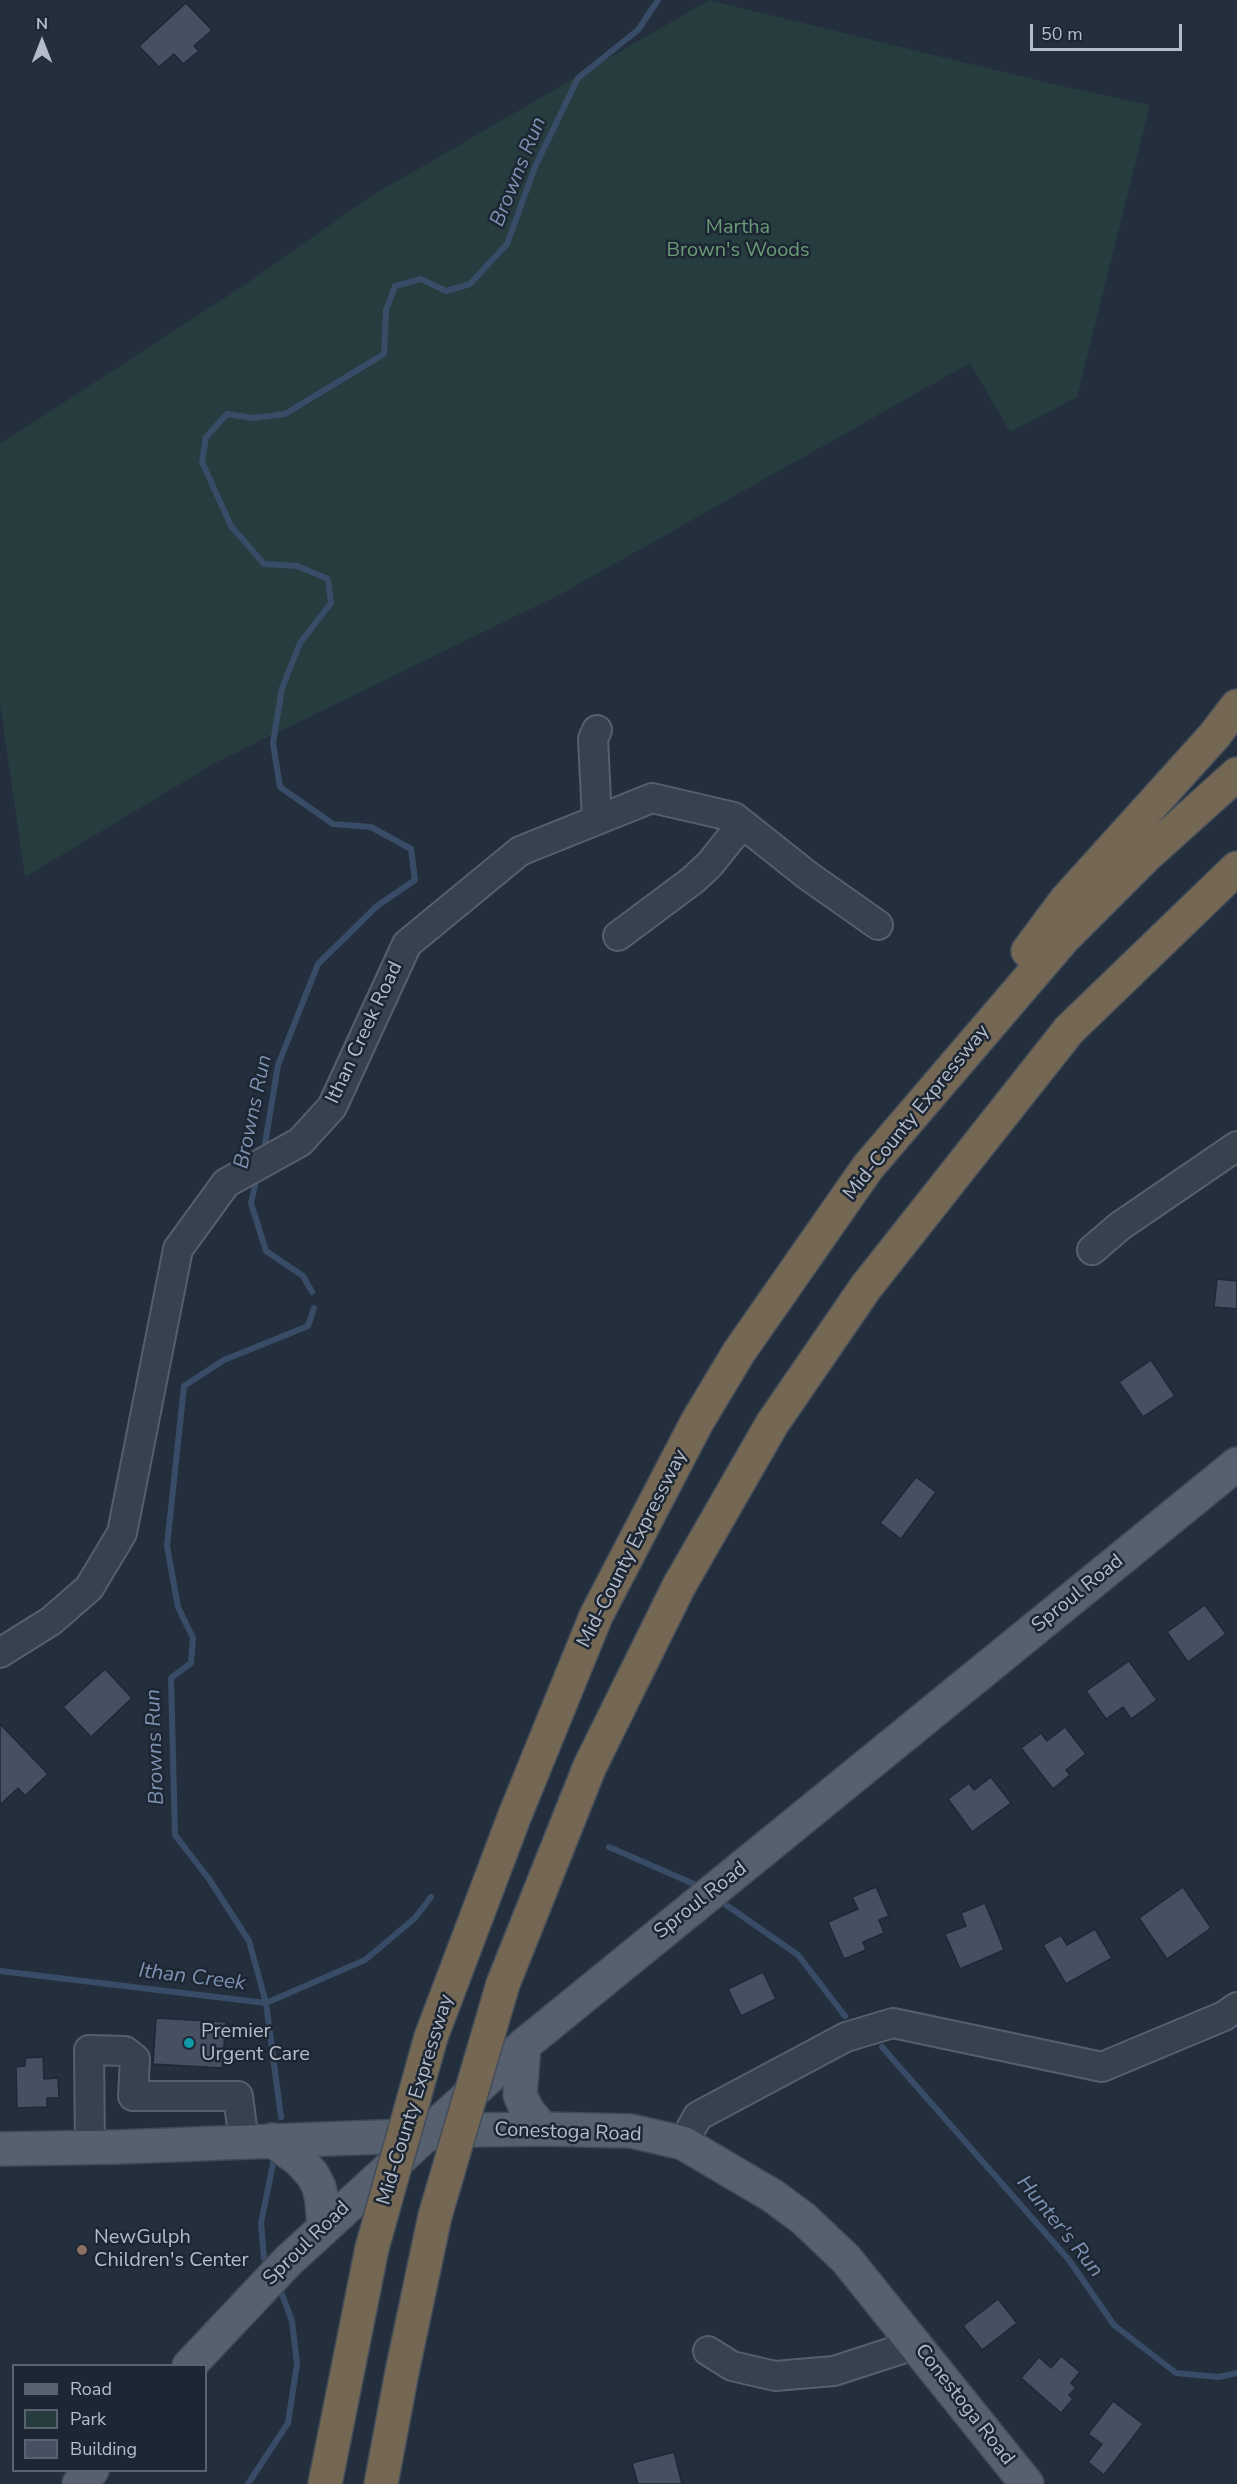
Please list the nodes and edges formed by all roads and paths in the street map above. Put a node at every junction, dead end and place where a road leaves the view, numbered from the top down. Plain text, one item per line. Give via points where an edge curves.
1 (1237, 706) edge
2 (597, 730) dead end
3 (1237, 774) edge
4 (597, 820) junction
5 (741, 824) junction
6 (1237, 868) edge
7 (1237, 893) edge
8 (878, 925) dead end
9 (618, 936) dead end
10 (1069, 1030) junction
11 (1237, 1146) edge
12 (868, 1167) junction
13 (1092, 1250) dead end
14 (1237, 1464) edge
15 (0, 1653) edge
16 (1237, 2007) edge
17 (524, 2045) junction
18 (542, 2129) junction
19 (423, 2135) junction
20 (258, 2141) junction
21 (683, 2143) junction
22 (90, 2147) junction
23 (0, 2149) edge
24 (324, 2227) junction
25 (917, 2344) junction
26 (708, 2351) dead end
27 (191, 2364) edge
28 (90, 2472) edge
29 (79, 2484) edge
30 (325, 2484) edge
31 (381, 2484) edge
32 (1027, 2484) edge

1 - 12 highway via 1066,900
2 - 4 street via 593,739
3 - 12 highway, Mid-County Expressway via 1146,856 1063,939
4 - 5 street, Ithan Creek Road via 651,798 734,817
4 - 15 street, Ithan Creek Road via 520,851 407,944 332,1107 300,1142 226,1184 178,1249 122,1533 89,1588 51,1621
5 - 8 street, Ithan Creek Road
5 - 9 street via 693,880
6 - 10 highway
7 - 10 highway
10 - 31 highway, bridge via 866,1287 772,1424 679,1586 590,1766 503,1984 435,2217
11 - 13 street via 1120,1226
12 - 30 highway, Mid-County Expressway, bridge via 739,1352 697,1422 596,1616 530,1775 431,2037 372,2248
14 - 17 main road, Sproul Road
16 - 21 street via 1102,2067 893,2023 846,2037 708,2110 698,2116
17 - 18 main road via 520,2095
17 - 19 main road, Sproul Road
18 - 19 main road, Conestoga Road
18 - 21 main road, Conestoga Road via 631,2131
19 - 20 main road, Conestoga Road
19 - 24 main road, Sproul Road
20 - 22 main road, Conestoga Road
20 - 22 street via 238,2096 133,2096 135,2059 125,2051 89,2050
20 - 24 main road via 300,2160 312,2174 319,2187
21 - 25 main road, Conestoga Road via 804,2219 846,2259
22 - 23 main road, Conestoga Road
24 - 27 main road, Sproul Road via 264,2284
25 - 26 street via 834,2371 775,2376 732,2366
25 - 32 main road, Conestoga Road
28 - 29 main road

